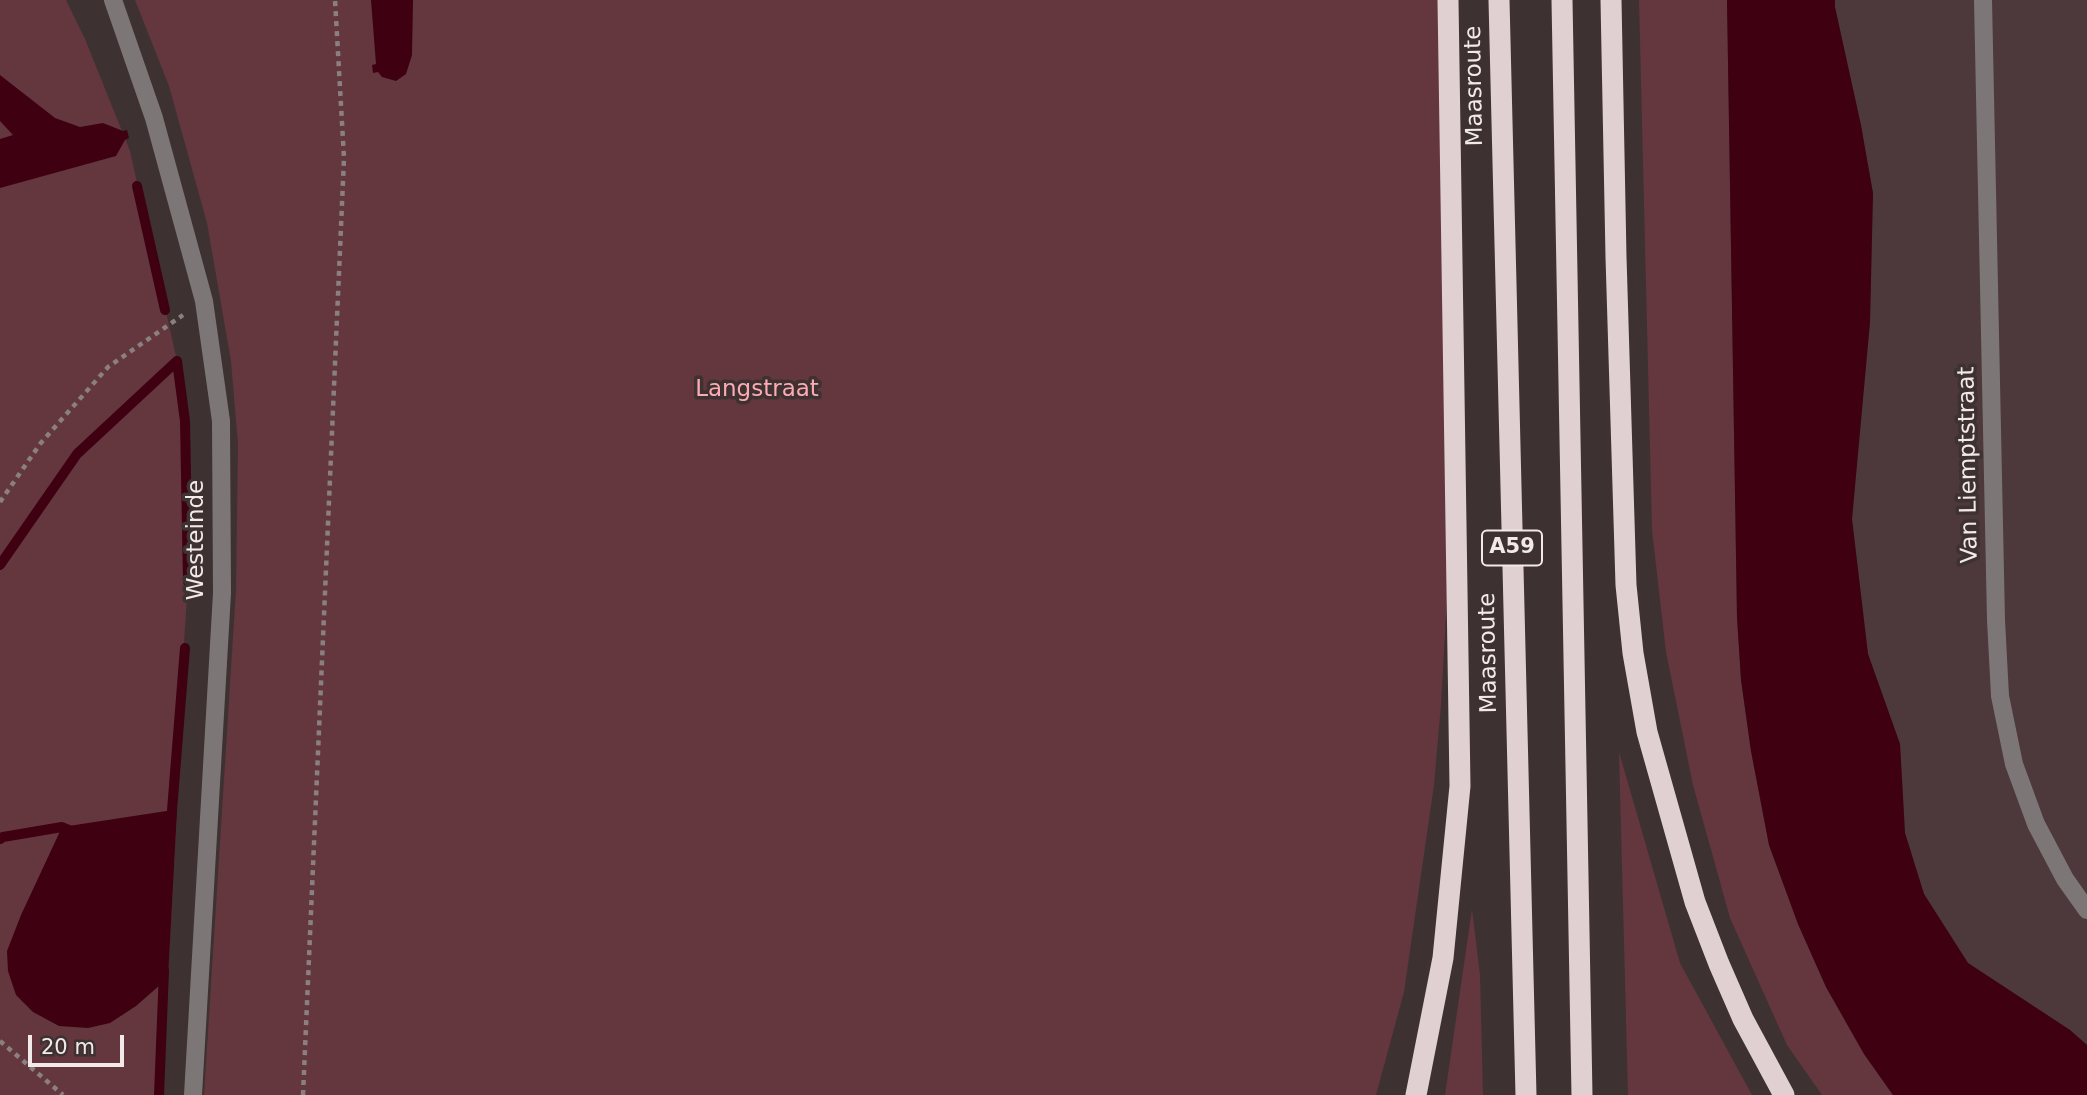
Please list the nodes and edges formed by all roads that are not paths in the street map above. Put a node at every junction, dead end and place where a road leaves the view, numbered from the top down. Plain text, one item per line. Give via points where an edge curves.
1 (113, 0) edge
2 (1448, 0) edge
3 (1499, 0) edge
4 (1562, 0) edge
5 (1611, 0) edge
6 (1983, 0) edge
7 (2087, 910) edge
8 (193, 1095) edge
9 (1416, 1095) edge
10 (1526, 1095) edge
11 (1582, 1095) edge
12 (1784, 1095) edge

1 - 8 street, Westeinde via 154,118 204,301 221,421 222,593
2 - 9 highway, A59 via 1460,786 1443,958
3 - 10 highway, Maasroute / A59
4 - 11 highway, A59
5 - 12 highway via 1626,585 1633,653 1647,732 1695,902 1743,1019
6 - 7 street, Van Liemptstraat via 2000,696 2014,764 2036,824

